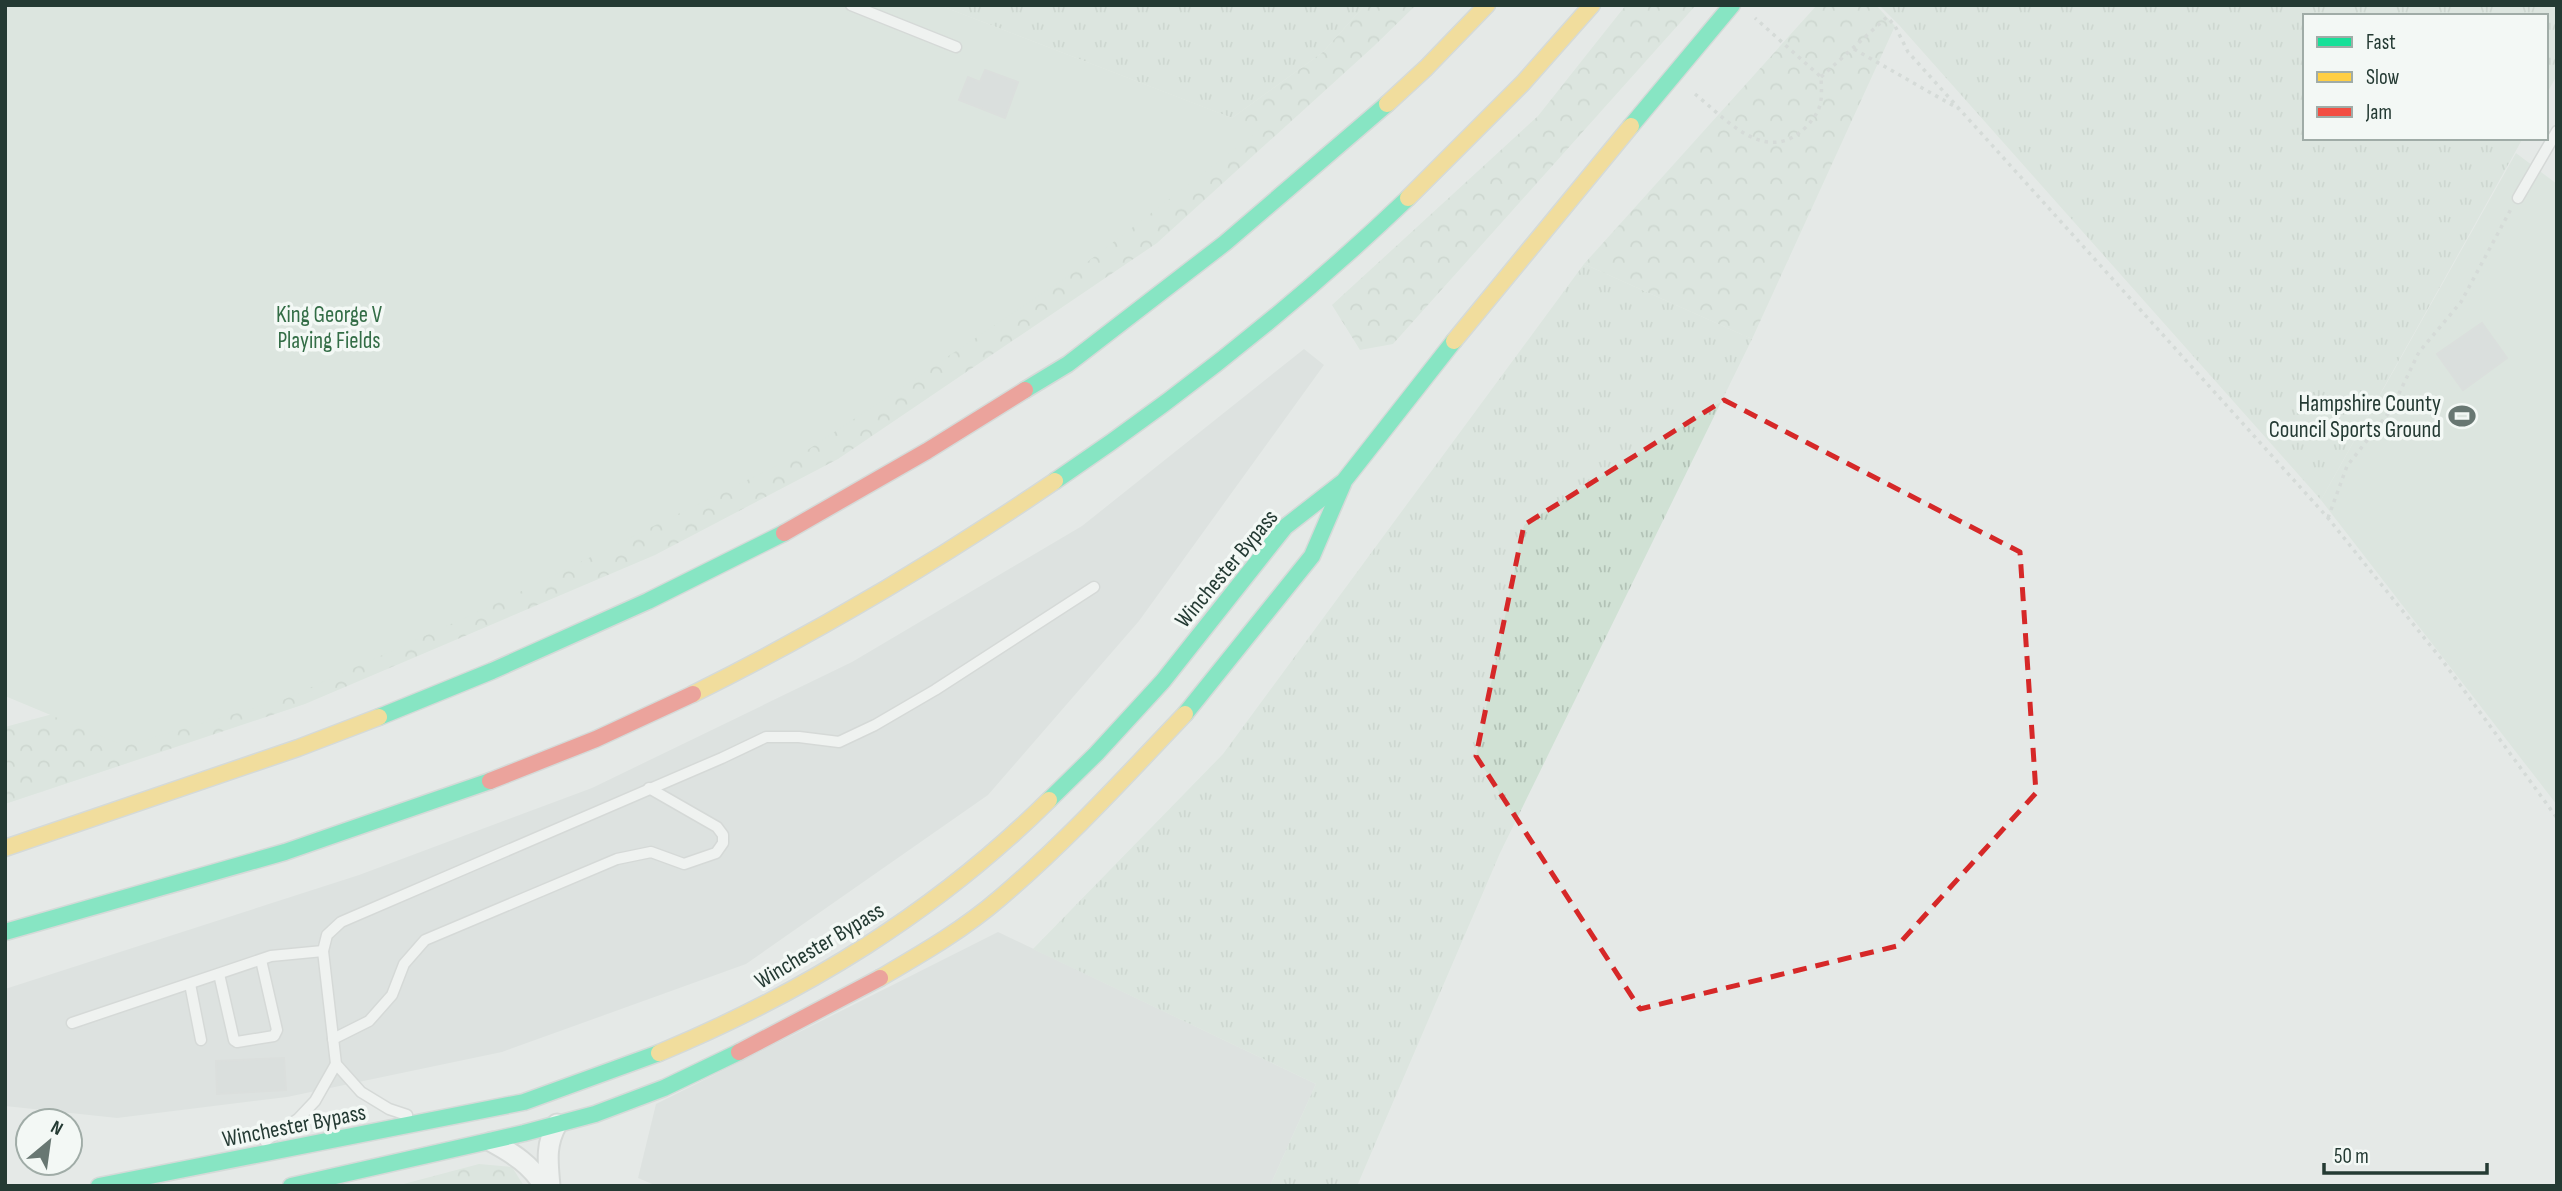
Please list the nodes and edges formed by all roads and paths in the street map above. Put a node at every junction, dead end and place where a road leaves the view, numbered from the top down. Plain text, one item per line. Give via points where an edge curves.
1 (851, 5) edge
2 (1487, 5) edge
3 (1592, 5) edge
4 (1732, 5) edge
5 (1750, 14) dead end
6 (956, 47) dead end
7 (1854, 49) junction
8 (1821, 77) junction
9 (1686, 86) dead end
10 (1964, 112) junction
11 (2557, 131) edge
12 (2518, 198) joint
13 (1344, 481) junction
14 (2328, 518) junction
15 (1094, 587) dead end
16 (649, 788) junction
17 (2557, 818) edge
18 (5, 848) edge
19 (5, 932) edge
20 (323, 951) junction
21 (261, 960) junction
22 (219, 974) junction
23 (190, 984) junction
24 (72, 1023) dead end
25 (333, 1039) junction
26 (201, 1040) dead end
27 (336, 1064) junction
28 (426, 1121) junction
29 (557, 1124) junction
30 (490, 1141) junction
31 (239, 1160) junction
32 (99, 1186) edge
33 (291, 1186) edge
34 (547, 1186) edge

1 - 6 lane
2 - 18 highway via 1354,134 1225,243 1068,364 779,536 648,601 385,715
3 - 19 highway via 1534,73 1422,186 1288,307 1076,470 898,583 777,650 562,753 388,818 162,890
4 - 13 highway via 1503,279
5 - 8 path
7 - 8 path
7 - 10 path
7 - 10 path via 1887,17 1908,52
8 - 9 path via 1822,103 1813,119 1781,143 1762,142 1739,130
10 - 14 path
11 - 12 lane
12 - 14 path via 2461,302 2419,352 2391,410 2347,466
13 - 28 highway, Winchester Bypass via 1285,527 1163,681 1097,754 1021,828 939,896 875,941 728,1024 635,1063 524,1101
13 - 29 highway via 1312,556 1193,705 1066,838 999,899 943,941 748,1048 664,1088
14 - 17 path via 2442,660
15 - 16 lane via 935,690 839,742 766,737
16 - 20 lane via 341,922 327,935
16 - 25 lane via 717,827 723,843 716,853 684,864 651,852 617,859 425,940 404,964 392,995 369,1021
20 - 21 lane
20 - 25 lane
21 - 22 lane
21 - 22 lane via 277,1030 274,1036 234,1040
22 - 23 lane
23 - 24 lane
23 - 26 lane
25 - 27 lane
27 - 28 lane via 361,1093 389,1109
27 - 31 lane via 315,1101 298,1119
28 - 31 highway, Winchester Bypass
29 - 30 highway
29 - 34 street via 547,1154
30 - 33 highway
30 - 34 street via 515,1154
31 - 32 highway, Winchester Bypass

